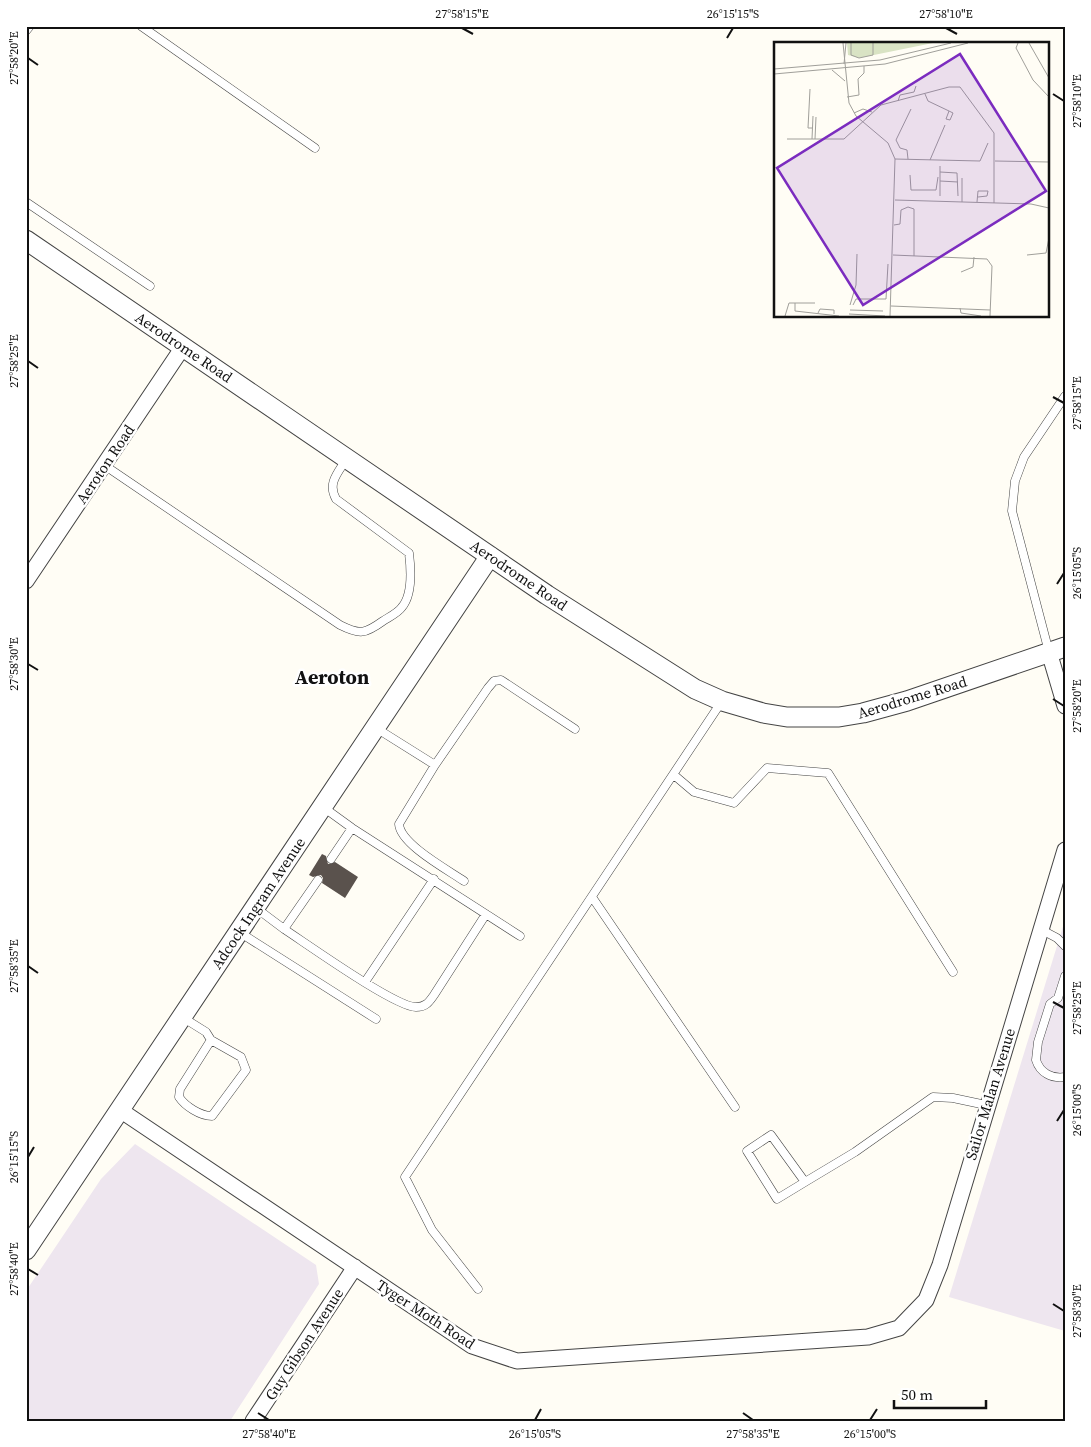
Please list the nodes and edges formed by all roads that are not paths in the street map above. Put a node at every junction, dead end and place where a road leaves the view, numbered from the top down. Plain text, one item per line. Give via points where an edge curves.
1 (30, 26) edge
2 (141, 26) edge
3 (26, 32) edge
4 (315, 148) dead end
5 (26, 202) edge
6 (26, 240) edge
7 (150, 286) dead end
8 (183, 347) junction
9 (1065, 396) edge
10 (347, 458) junction
11 (104, 465) junction
12 (490, 556) junction
13 (26, 581) edge
14 (1057, 650) edge
15 (722, 701) junction
16 (1065, 706) edge
17 (374, 727) junction
18 (575, 729) dead end
19 (434, 765) junction
20 (674, 775) junction
21 (323, 807) junction
22 (352, 828) junction
23 (1065, 850) edge
24 (330, 859) dead end
25 (434, 879) junction
26 (318, 880) dead end
27 (464, 881) dead end
28 (592, 897) junction
29 (256, 908) junction
30 (486, 914) junction
31 (284, 929) junction
32 (1040, 929) junction
33 (239, 932) junction
34 (520, 936) dead end
35 (1065, 946) edge
36 (953, 972) dead end
37 (1065, 976) edge
38 (365, 982) junction
39 (1058, 998) junction
40 (1065, 1004) edge
41 (182, 1017) junction
42 (376, 1019) dead end
43 (211, 1040) junction
44 (1065, 1077) edge
45 (986, 1105) junction
46 (735, 1107) dead end
47 (120, 1110) junction
48 (804, 1182) junction
49 (26, 1250) edge
50 (354, 1267) junction
51 (478, 1289) dead end
52 (899, 1328) joint
53 (253, 1421) edge

1 - 3 lane
2 - 4 lane
5 - 7 lane
6 - 8 street, Aerodrome Road
8 - 10 street, Aerodrome Road
8 - 11 street, Aeroton Road
9 - 14 lane via 1024,457 1015,481 1012,511
10 - 11 lane via 331,483 336,500 409,554 408,596 402,608 369,632 355,633 340,625
10 - 12 street, Aerodrome Road
11 - 13 street, Aeroton Road
12 - 15 street, Aerodrome Road via 695,689
12 - 17 street, Adcock Ingram Avenue
14 - 15 street, Aerodrome Road via 882,708 839,717 787,717
14 - 16 street
15 - 20 lane
17 - 19 lane
17 - 21 street, Adcock Ingram Avenue
18 - 19 lane via 498,679 488,688
19 - 27 lane via 399,828 419,850
20 - 28 lane
20 - 36 lane via 694,792 734,803 767,768 828,774
21 - 22 lane
21 - 29 street, Adcock Ingram Avenue
22 - 24 lane
22 - 25 lane
23 - 32 street, Sailor Malan Avenue
25 - 30 lane
25 - 38 lane
26 - 31 lane
28 - 46 lane
28 - 51 lane via 405,1177 432,1230
29 - 31 lane
29 - 33 street, Adcock Ingram Avenue
30 - 34 lane
30 - 38 lane via 424,1006 410,1006
31 - 38 lane
32 - 35 lane
32 - 45 street, Sailor Malan Avenue
33 - 41 street, Adcock Ingram Avenue
33 - 42 lane
37 - 39 lane
39 - 40 lane
39 - 44 lane via 1050,1004 1036,1060 1044,1073
41 - 43 lane via 206,1032
41 - 47 street, Adcock Ingram Avenue
43 - 43 lane via 180,1089 179,1097 183,1103 206,1116 212,1116 218,1110 246,1070 241,1056
45 - 48 lane via 933,1097 855,1152
45 - 52 street, Sailor Malan Avenue via 940,1265 926,1300
47 - 49 street, Adcock Ingram Avenue
47 - 50 street, Tyger Moth Road
48 - 48 lane via 771,1135 746,1151 777,1199
50 - 52 street, Tyger Moth Road via 472,1346 517,1361 868,1337
50 - 53 street, Guy Gibson Avenue

